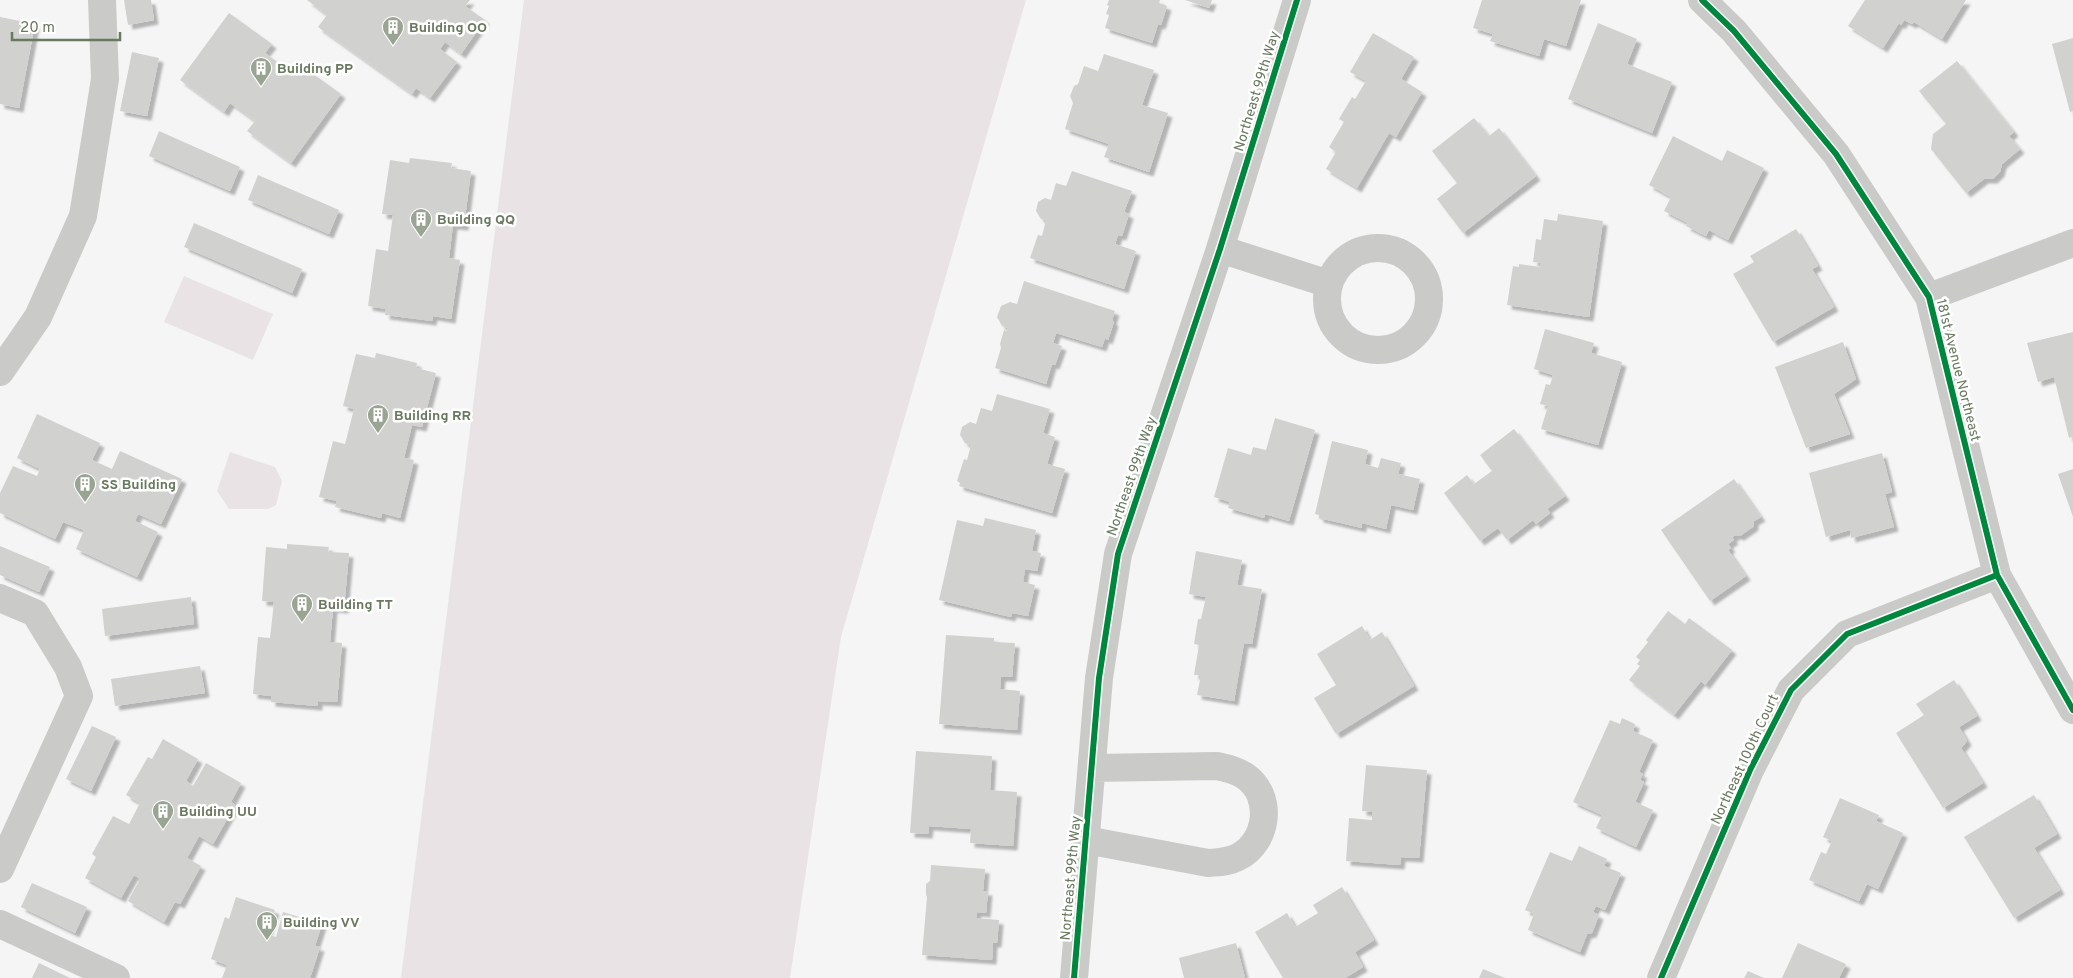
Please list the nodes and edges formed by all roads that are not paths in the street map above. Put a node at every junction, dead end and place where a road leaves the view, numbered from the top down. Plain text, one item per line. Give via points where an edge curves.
1 (102, 0) edge
2 (1297, 0) edge
3 (1702, 0) edge
4 (2073, 243) edge
5 (1220, 249) junction
6 (1329, 284) dead end
7 (1929, 297) junction
8 (0, 372) edge
9 (1997, 575) junction
10 (0, 598) edge
11 (2073, 710) edge
12 (1092, 768) junction
13 (1086, 840) junction
14 (0, 869) edge
15 (0, 924) edge
16 (116, 978) edge
17 (1074, 978) edge
18 (1661, 978) edge

1 - 8 street via 105,79 83,216 38,317
2 - 5 street, Northeast 99th Way
3 - 7 street, 181st Avenue Northeast via 1734,31 1836,154
4 - 7 street
5 - 6 street
5 - 12 street, Northeast 99th Way via 1118,554 1099,678
7 - 9 street, 181st Avenue Northeast
9 - 11 street, 181st Avenue Northeast
9 - 18 street, Northeast 100th Court via 1846,634 1791,690 1750,770
10 - 14 street via 35,613 68,667 79,696
12 - 13 street, Northeast 99th Way
12 - 13 street via 1217,766 1233,769 1247,777 1257,790 1264,805 1264,822 1251,849 1224,862 1208,863
13 - 17 street, Northeast 99th Way
15 - 16 street

